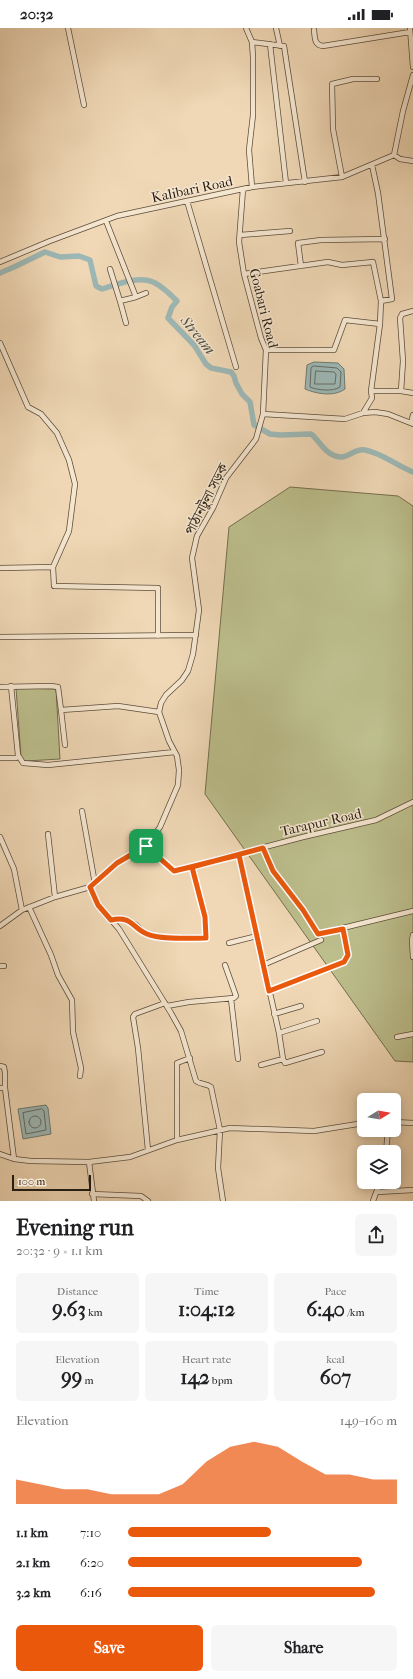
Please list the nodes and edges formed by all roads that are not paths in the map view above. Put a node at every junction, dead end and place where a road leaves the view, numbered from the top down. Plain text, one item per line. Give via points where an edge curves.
1 (68, 28) edge
2 (246, 28) edge
3 (276, 28) edge
4 (314, 30) dead end
5 (410, 30) edge
6 (252, 42) junction
7 (270, 44) junction
8 (280, 46) junction
9 (413, 67) edge
10 (413, 75) edge
11 (377, 79) dead end
12 (84, 105) dead end
13 (394, 155) junction
14 (413, 161) edge
15 (372, 165) junction
16 (342, 177) junction
17 (305, 182) junction
18 (286, 183) junction
19 (252, 187) junction
20 (243, 189) junction
21 (187, 200) junction
22 (106, 221) junction
23 (290, 231) dead end
24 (240, 235) junction
25 (385, 239) junction
26 (0, 262) edge
27 (301, 266) junction
28 (110, 269) dead end
29 (244, 274) junction
30 (146, 293) dead end
31 (136, 297) junction
32 (381, 301) junction
33 (120, 302) junction
34 (413, 311) edge
35 (126, 323) dead end
36 (380, 324) junction
37 (0, 343) edge
38 (266, 350) junction
39 (236, 367) dead end
40 (371, 391) junction
41 (401, 391) junction
42 (413, 393) edge
43 (363, 413) junction
44 (263, 414) junction
45 (413, 415) edge
46 (412, 423) edge
47 (259, 432) joint
48 (53, 566) junction
49 (0, 568) edge
50 (158, 636) junction
51 (196, 636) junction
52 (0, 637) edge
53 (11, 686) junction
54 (0, 687) edge
55 (61, 710) junction
56 (159, 712) junction
57 (65, 745) dead end
58 (174, 752) junction
59 (0, 758) edge
60 (16, 758) dead end
61 (413, 802) edge
62 (82, 810) dead end
63 (48, 834) dead end
64 (0, 837) edge
65 (146, 846) junction
66 (263, 848) junction
67 (239, 855) junction
68 (192, 867) junction
69 (95, 884) junction
70 (90, 887) junction
71 (55, 897) junction
72 (29, 907) junction
73 (22, 910) junction
74 (413, 911) edge
75 (111, 920) junction
76 (0, 926) edge
77 (343, 929) junction
78 (413, 935) edge
79 (257, 936) junction
80 (321, 940) dead end
81 (229, 943) dead end
82 (413, 957) edge
83 (225, 964) dead end
84 (263, 964) junction
85 (269, 991) junction
86 (231, 999) junction
87 (166, 1004) junction
88 (302, 1006) dead end
89 (274, 1014) junction
90 (317, 1021) dead end
91 (278, 1033) junction
92 (413, 1034) edge
93 (398, 1037) dead end
94 (322, 1052) dead end
95 (190, 1058) junction
96 (238, 1058) dead end
97 (283, 1059) junction
98 (261, 1065) dead end
99 (0, 1066) edge
100 (80, 1076) dead end
101 (2, 1088) edge
102 (401, 1122) edge
103 (413, 1123) edge
104 (357, 1124) edge
105 (220, 1130) junction
106 (177, 1140) junction
107 (148, 1150) junction
108 (0, 1154) edge
109 (14, 1159) junction
110 (89, 1162) junction
111 (378, 1189) edge
112 (413, 1190) edge
113 (377, 1192) junction
114 (92, 1194) junction
115 (94, 1201) edge
116 (148, 1201) edge
117 (223, 1201) edge
118 (373, 1201) edge

1 - 12 street
2 - 6 street
3 - 8 street
4 - 5 street via 316,43 323,46
5 - 9 street
6 - 7 street
6 - 19 street
7 - 8 street
7 - 18 street
8 - 17 street via 284,46
10 - 13 street
11 - 16 street via 353,78 332,84 333,129
13 - 14 street via 400,159
13 - 15 street, Kalibari Road
15 - 16 street, Kalibari Road
15 - 25 street
16 - 17 street, Kalibari Road
17 - 18 street, Kalibari Road
18 - 19 street, Kalibari Road
19 - 20 street, Kalibari Road
20 - 21 street, Kalibari Road
20 - 24 street, Goabari Road
21 - 22 street, Kalibari Road via 117,216
21 - 39 street
22 - 26 street, Kalibari Road
22 - 31 street
23 - 24 street
24 - 29 street, Goabari Road
25 - 27 street via 298,243
25 - 32 street via 392,299
27 - 29 street
27 - 32 street via 328,262 342,265 373,262
28 - 33 street
29 - 38 street, Goabari Road
30 - 31 street
31 - 33 street
32 - 36 street
33 - 35 street
34 - 41 street via 402,314 400,318 403,362
36 - 38 street via 345,320 334,350
36 - 40 street
37 - 48 street via 28,407 41,414 57,433 69,460 75,484 69,531
38 - 44 street, Goabari Road
40 - 41 street
40 - 43 street via 372,398
41 - 42 street
43 - 44 street via 345,419
43 - 46 street via 388,414
44 - 47 street, Goabari Road
45 - 46 street
47 - 51 street, পাঠানটুলা সড়ক via 226,478 198,536 192,558 198,610
48 - 49 street
48 - 50 street via 54,586 158,588
50 - 51 street
50 - 52 street
51 - 56 street, পাঠানটুলা সড়ক via 188,671 166,695
53 - 54 street
53 - 55 street via 58,687
53 - 58 street via 18,755 22,763 48,765
55 - 56 street via 118,706
55 - 57 street
56 - 58 street
58 - 65 street via 179,770 178,785 160,827
59 - 60 street
61 - 66 street, Tarapur Road via 376,820
62 - 69 street
63 - 71 street
64 - 73 street via 14,869
65 - 68 street, Tarapur Road via 174,871
65 - 69 street via 117,863
66 - 67 street, Tarapur Road
66 - 77 street via 273,871 318,934
67 - 68 street, Tarapur Road
67 - 79 street
68 - 75 street via 205,917 206,938 155,937 145,934 136,925 123,919
69 - 70 street
70 - 71 street
70 - 75 street via 98,905
71 - 72 street
72 - 73 street
72 - 100 street via 58,975 72,1000 73,1032 81,1068
73 - 76 street
74 - 77 street
75 - 87 street
77 - 85 street via 348,955 344,962
78 - 82 street
79 - 81 street
79 - 84 street
80 - 84 street
83 - 86 street via 236,996
84 - 85 street
85 - 89 street
86 - 87 street
86 - 96 street
87 - 95 street via 181,1032
87 - 107 street via 134,1014 133,1017
88 - 89 street
89 - 91 street
90 - 91 street
91 - 97 street
92 - 93 street
94 - 97 street via 285,1063
95 - 105 street via 196,1081 211,1087
95 - 106 street via 178,1063
97 - 98 street
99 - 101 street via 4,1068 5,1073
101 - 109 street
102 - 103 street
104 - 105 street via 314,1131 230,1128
105 - 106 street
105 - 117 street via 218,1168
106 - 107 street
107 - 110 street via 130,1157
108 - 109 street
109 - 110 street
110 - 114 street
111 - 113 street
112 - 113 street
113 - 118 street
114 - 115 street
114 - 116 street via 141,1196

